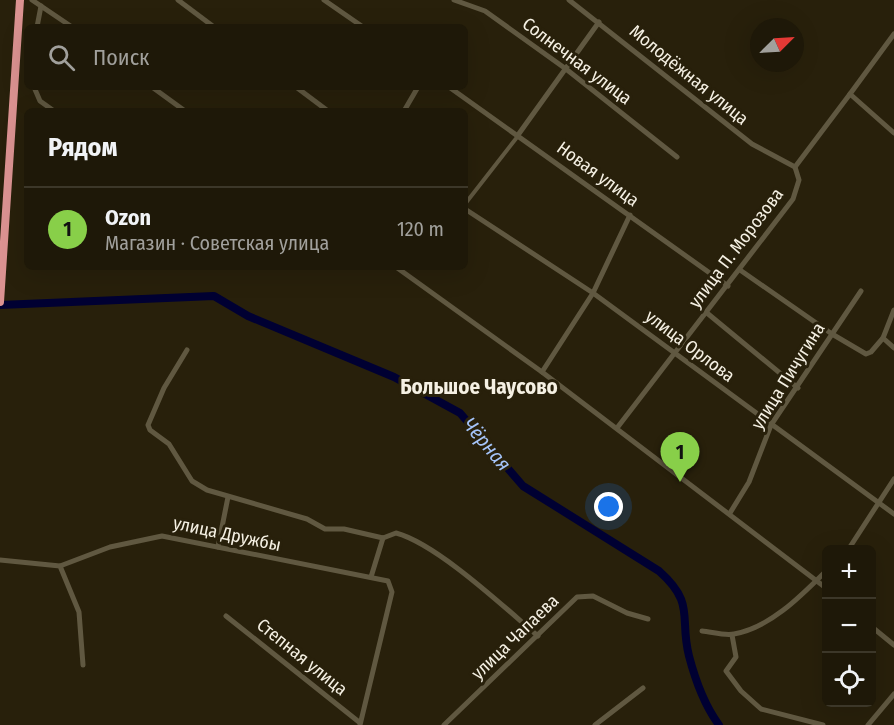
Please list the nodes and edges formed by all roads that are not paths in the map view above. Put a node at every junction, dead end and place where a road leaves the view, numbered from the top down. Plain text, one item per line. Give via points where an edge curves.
1 (20, 0) edge
2 (32, 0) edge
3 (324, 0) edge
4 (454, 0) edge
5 (569, 0) edge
6 (181, 1) edge
7 (41, 6) junction
8 (599, 22) junction
9 (37, 24) edge
10 (68, 24) edge
11 (210, 24) edge
12 (359, 24) edge
13 (894, 34) edge
14 (566, 69) junction
15 (35, 90) edge
16 (157, 90) edge
17 (300, 90) edge
18 (416, 90) edge
19 (453, 90) edge
20 (850, 94) junction
21 (49, 108) edge
22 (180, 108) edge
23 (324, 108) edge
24 (406, 108) edge
25 (894, 133) edge
26 (518, 135) junction
27 (677, 157) dead end
28 (795, 167) junction
29 (468, 202) edge
30 (468, 208) edge
31 (630, 215) junction
32 (400, 270) edge
33 (740, 270) junction
34 (728, 286) junction
35 (1, 288) edge
36 (861, 291) dead end
37 (593, 293) junction
38 (0, 302) edge
39 (894, 310) edge
40 (707, 313) junction
41 (832, 333) junction
42 (883, 338) junction
43 (894, 348) edge
44 (187, 350) dead end
45 (675, 353) junction
46 (542, 372) junction
47 (798, 388) junction
48 (771, 425) junction
49 (617, 428) junction
50 (894, 479) edge
51 (228, 497) junction
52 (877, 502) junction
53 (729, 513) junction
54 (894, 514) edge
55 (383, 538) junction
56 (850, 545) edge
57 (218, 547) junction
58 (0, 560) edge
59 (60, 566) junction
60 (822, 575) edge
61 (371, 577) junction
62 (817, 579) junction
63 (822, 584) edge
64 (226, 616) dead end
65 (648, 619) dead end
66 (876, 630) edge
67 (702, 631) dead end
68 (732, 635) junction
69 (538, 636) junction
70 (894, 645) edge
71 (83, 665) dead end
72 (643, 688) dead end
73 (894, 694) edge
74 (359, 724) edge
75 (444, 725) edge
76 (596, 725) edge
77 (823, 725) edge
78 (868, 725) edge

1 - 35 highway
2 - 7 street
3 - 12 street
4 - 14 street, Солнечная улица via 478,7
5 - 8 street, Молодёжная улица
6 - 11 street
7 - 9 street
7 - 10 street
8 - 14 street
8 - 28 street, Молодёжная улица via 752,144
13 - 20 street
14 - 26 street
14 - 27 street, Солнечная улица
15 - 21 street
16 - 22 street
17 - 23 street
18 - 24 street
19 - 26 street, Новая улица
20 - 25 street
20 - 28 street
26 - 29 street
26 - 31 street, Новая улица
28 - 33 street, улица П. Морозова via 799,180 793,199
30 - 37 street, улица Орлова
31 - 34 street, Новая улица
31 - 37 street
32 - 46 street
33 - 34 street, улица П. Морозова
33 - 41 street
34 - 40 street, улица П. Морозова
35 - 38 highway
36 - 41 street, улица Пичугина
37 - 45 street, улица Орлова
37 - 46 street
39 - 42 street
40 - 45 street, улица П. Морозова
40 - 47 street
41 - 42 street via 866,354
41 - 47 street, улица Пичугина
42 - 43 street
44 - 51 street via 148,425 169,444 192,481
45 - 48 street, улица Орлова
45 - 49 street, улица П. Морозова
46 - 49 street
47 - 48 street, улица Пичугина
48 - 52 street, улица Орлова
48 - 53 street, улица Пичугина via 748,482
49 - 53 street
50 - 52 street
51 - 55 street via 307,519 325,529
51 - 57 street
52 - 54 street, улица Орлова
52 - 56 street
53 - 62 street
55 - 61 street
55 - 69 street via 396,532 414,540
57 - 59 street, улица Дружбы via 171,536 153,537 110,547
57 - 61 street, улица Дружбы
58 - 59 street
59 - 71 street via 79,612
60 - 62 street
61 - 74 street, улица Дружбы via 390,584 392,592
62 - 63 street
62 - 68 street via 771,618
64 - 74 street, Степная улица
65 - 69 street, улица Чапаева via 588,594 577,597
66 - 70 street
67 - 68 street
68 - 77 street via 736,657 726,671 755,705
69 - 75 street, улица Чапаева
72 - 76 street
73 - 78 street

